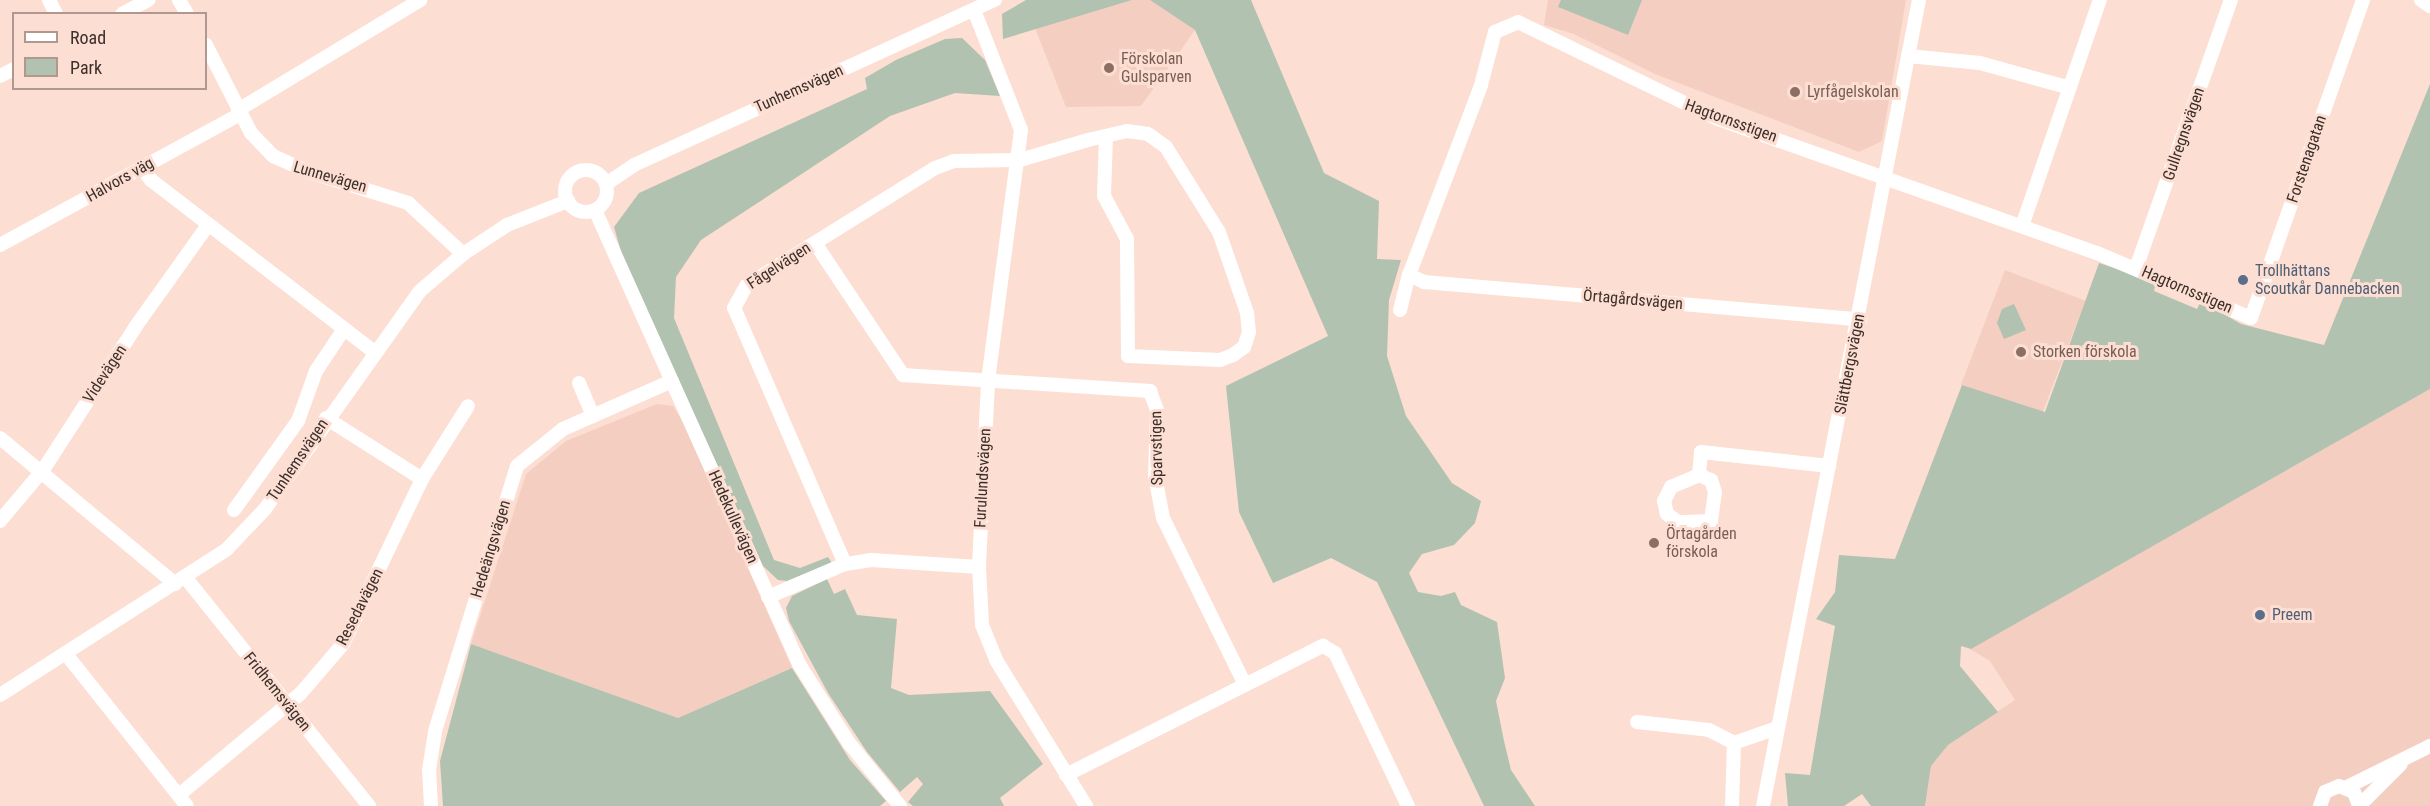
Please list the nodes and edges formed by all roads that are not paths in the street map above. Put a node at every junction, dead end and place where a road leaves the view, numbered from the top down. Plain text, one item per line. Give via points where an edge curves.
1 (148, 0) edge
2 (420, 0) edge
3 (995, 0) edge
4 (1918, 0) edge
5 (2100, 0) edge
6 (2231, 0) edge
7 (2363, 0) edge
8 (2421, 0) edge
9 (2430, 6) edge
10 (974, 10) junction
11 (126, 12) edge
12 (207, 47) edge
13 (1908, 56) junction
14 (2070, 88) junction
15 (239, 112) junction
16 (1106, 136) junction
17 (1020, 160) junction
18 (142, 168) junction
19 (1886, 175) junction
20 (606, 184) junction
21 (568, 201) junction
22 (595, 210) junction
23 (208, 225) junction
24 (2022, 226) junction
25 (815, 243) junction
26 (0, 245) edge
27 (463, 254) junction
28 (2136, 268) junction
29 (1409, 275) junction
30 (1400, 310) dead end
31 (2251, 318) joint
32 (1860, 319) junction
33 (344, 329) junction
34 (373, 351) junction
35 (672, 381) junction
36 (988, 382) junction
37 (579, 383) dead end
38 (468, 406) dead end
39 (593, 416) junction
40 (326, 418) junction
41 (0, 438) edge
42 (1830, 466) junction
43 (43, 470) junction
44 (1699, 475) dead end
45 (422, 479) junction
46 (234, 510) dead end
47 (0, 521) edge
48 (845, 564) junction
49 (979, 567) junction
50 (180, 580) junction
51 (768, 597) junction
52 (66, 654) junction
53 (1245, 685) junction
54 (0, 695) edge
55 (288, 705) junction
56 (1637, 722) dead end
57 (1778, 728) junction
58 (1734, 743) junction
59 (2430, 746) edge
60 (2402, 762) junction
61 (1066, 775) junction
62 (2347, 787) junction
63 (183, 801) edge
64 (2318, 803) edge
65 (369, 806) edge
66 (431, 806) edge
67 (900, 806) edge
68 (1086, 806) edge
69 (1408, 806) edge
70 (1732, 806) edge
71 (1763, 806) edge
72 (2359, 806) edge

1 - 11 street
2 - 15 street, Halvors väg
3 - 10 street, Tunhemsvägen
4 - 13 street, Slättbergsvägen
5 - 14 street
6 - 28 street, Gullregnsvägen
7 - 31 street, Forstenagatan
8 - 9 street
10 - 17 street, Furulundsvägen via 1014,101 1022,130
10 - 20 street, Tunhemsvägen via 634,165
12 - 15 street, Lunnevägen
13 - 14 street via 1980,63
13 - 19 street, Slättbergsvägen
14 - 24 street
15 - 18 street, Halvors väg
15 - 27 street, Lunnevägen via 261,146 287,164 408,203
16 - 16 street via 1127,131 1148,134 1166,147 1199,195 1233,265 1247,312 1244,347 1233,355 1220,360 1128,356 1127,239 1104,196
16 - 17 street
17 - 25 street, Fågelvägen via 954,161 935,168
17 - 36 street, Furulundsvägen
18 - 23 street
18 - 26 street, Halvors väg
19 - 24 street, Hagtornsstigen
19 - 29 street, Hagtornsstigen via 1718,119 1510,22 1495,32 1450,172
19 - 32 street, Slättbergsvägen
20 - 21 street via 594,172 577,173 567,185
20 - 22 street via 606,199
21 - 22 street via 580,211
21 - 27 street, Tunhemsvägen via 530,213
22 - 35 street, Hedekullevägen
23 - 33 street
23 - 43 street, Videvägen via 136,326
24 - 28 street, Hagtornsstigen
25 - 36 street via 903,375
25 - 48 street, Fågelvägen via 747,285 734,308
27 - 34 street, Tunhemsvägen via 420,291
28 - 31 street, Hagtornsstigen
29 - 30 street, Hagtornsstigen
29 - 32 street, Örtagårdsvägen via 1424,282
32 - 42 street, Slättbergsvägen
33 - 34 street
33 - 46 street via 316,371 298,421
34 - 40 street, Tunhemsvägen
35 - 39 street, Hedeängsvägen
35 - 51 street, Hedekullevägen
36 - 49 street, Furulundsvägen
36 - 53 street, Sparvstigen via 1150,391 1157,410 1155,476 1163,518
37 - 39 street
38 - 45 street, Resedavägen
39 - 66 street, Hedeängsvägen via 543,441 517,466 435,731 429,770
40 - 45 street
40 - 50 street, Tunhemsvägen via 244,533
41 - 43 street, Fridhemsvägen
42 - 44 street via 1701,452
42 - 57 street, Slättbergsvägen
43 - 47 street, Videvägen
43 - 50 street, Fridhemsvägen
45 - 55 street, Resedavägen via 343,644
48 - 49 street via 871,560
48 - 51 street
49 - 61 street, Furulundsvägen via 982,625 996,660
50 - 52 street, Tunhemsvägen
50 - 55 street, Fridhemsvägen
51 - 67 street, Hedekullevägen via 824,705
52 - 54 street, Tunhemsvägen
52 - 63 street
53 - 61 street
53 - 69 street via 1323,646 1335,653
55 - 63 street, Resedavägen
55 - 65 street, Fridhemsvägen
56 - 58 street via 1709,730
57 - 58 street
57 - 71 street, Slättbergsvägen
58 - 70 street
59 - 60 street
60 - 62 street
60 - 72 street
61 - 68 street, Furulundsvägen
62 - 64 street via 2333,787
62 - 72 street

